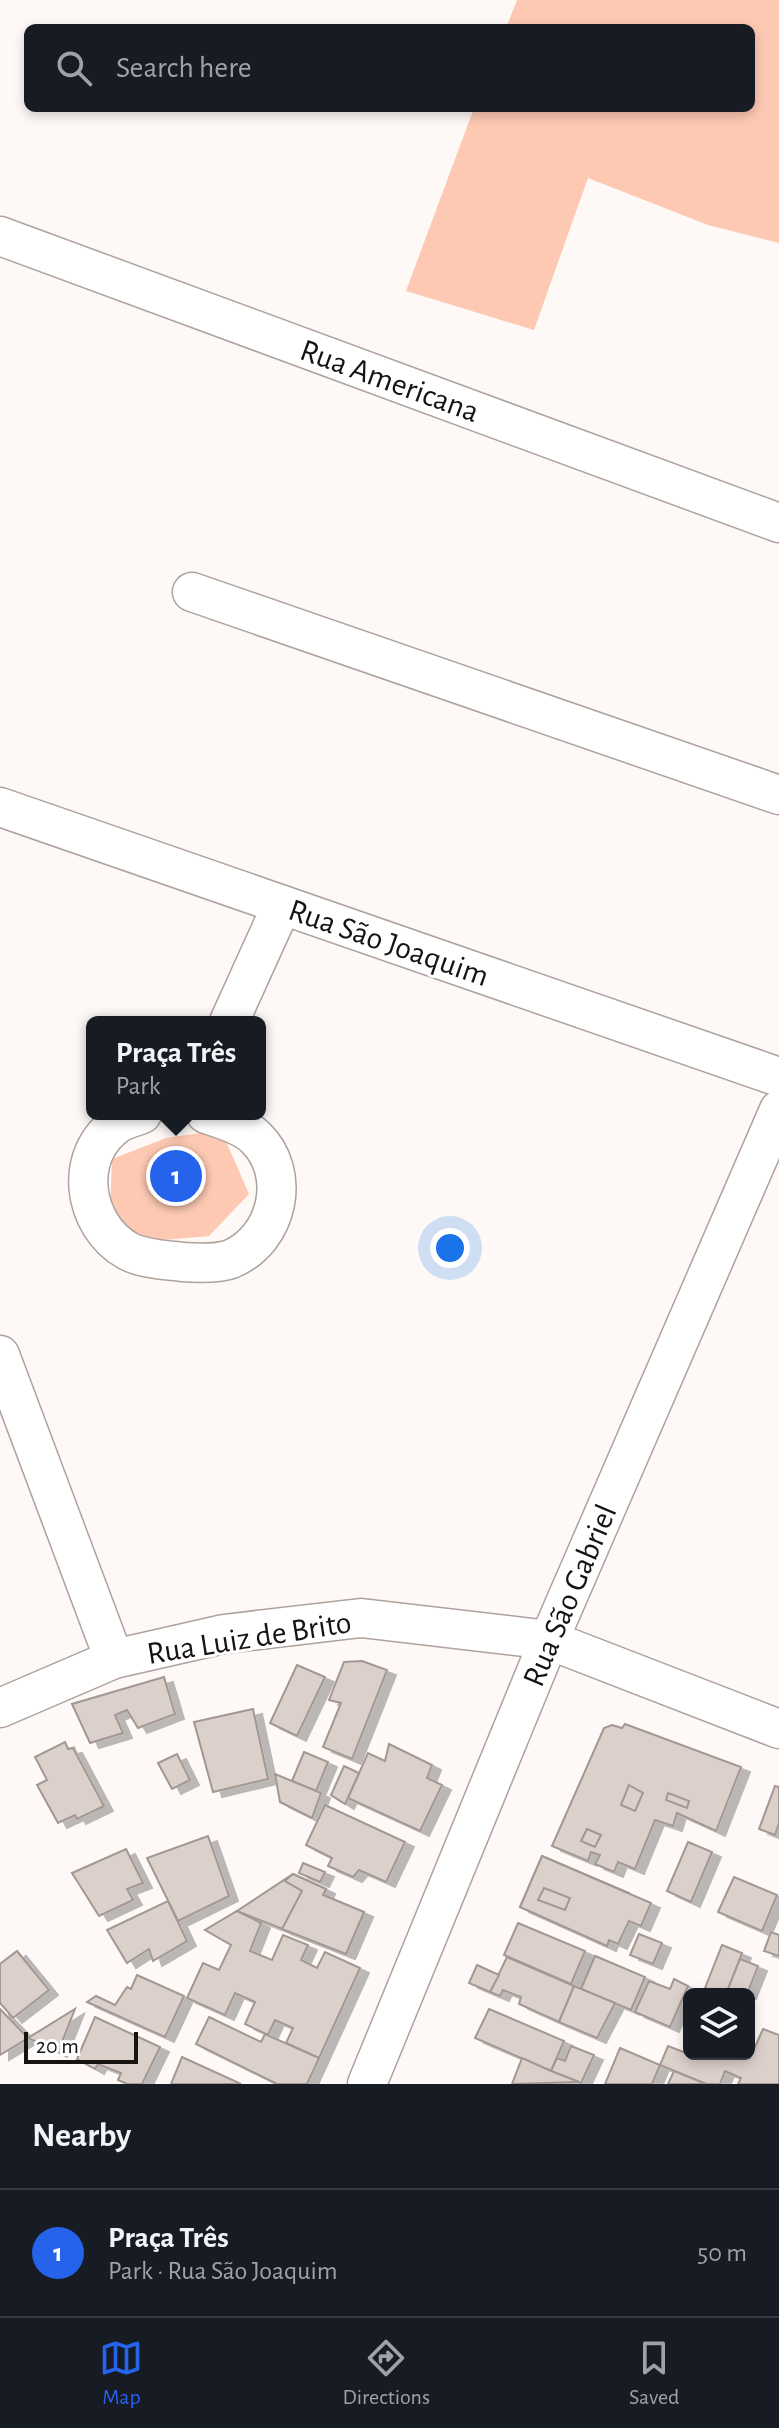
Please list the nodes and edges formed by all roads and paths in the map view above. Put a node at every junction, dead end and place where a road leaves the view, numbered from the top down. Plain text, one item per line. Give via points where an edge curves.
1 (0, 236) edge
2 (779, 523) edge
3 (192, 592) dead end
4 (779, 795) edge
5 (0, 807) edge
6 (282, 905) junction
7 (232, 1016) edge
8 (779, 1077) edge
9 (779, 1110) edge
10 (128, 1120) edge
11 (219, 1120) edge
12 (0, 1355) edge
13 (549, 1640) junction
14 (114, 1659) junction
15 (0, 1708) edge
16 (779, 1729) edge
17 (367, 2084) edge

1 - 2 street, Rua Americana
3 - 4 street
5 - 6 street, Rua São Joaquim
6 - 7 street
6 - 8 street, Rua São Joaquim
9 - 13 street, Rua São Gabriel
10 - 11 street via 97,1146 88,1176 90,1207 106,1234 130,1252 194,1263 230,1259 261,1238 277,1205 275,1167 255,1137
12 - 14 street
13 - 14 street, Rua Luiz de Brito via 361,1618 224,1634
13 - 16 street, Rua Luiz de Brito
13 - 17 street, Rua São Gabriel
14 - 15 street, Rua Luiz de Brito

